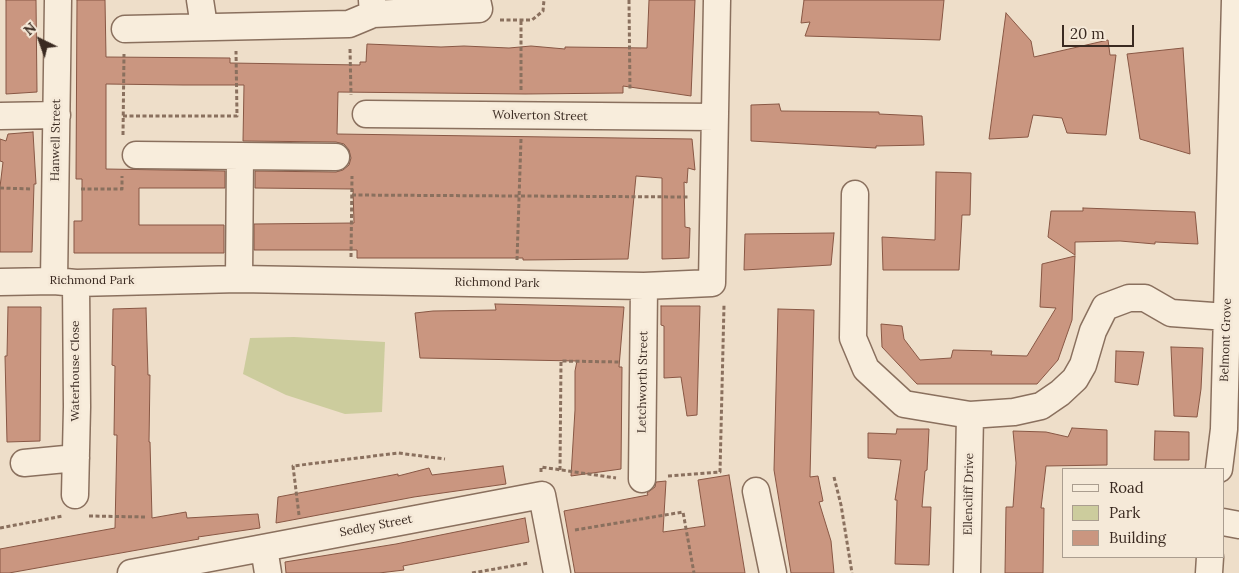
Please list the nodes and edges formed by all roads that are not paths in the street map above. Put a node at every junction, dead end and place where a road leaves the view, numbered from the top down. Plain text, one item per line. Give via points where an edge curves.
1 (58, 0) edge
2 (200, 0) edge
3 (717, 0) edge
4 (1235, 0) edge
5 (478, 5) edge
6 (372, 7) edge
7 (204, 26) junction
8 (125, 29) road end
9 (358, 105) road end
10 (57, 114) junction
11 (0, 116) edge
12 (716, 118) junction
13 (127, 156) road end
14 (240, 156) junction
15 (344, 162) road end
16 (855, 194) dead end
17 (239, 279) junction
18 (0, 282) edge
19 (65, 282) junction
20 (644, 286) junction
21 (1231, 306) edge
22 (970, 415) junction
23 (76, 458) junction
24 (24, 463) dead end
25 (1219, 468) edge
26 (642, 478) dead end
27 (756, 491) dead end
28 (75, 495) dead end
29 (1224, 522) edge
30 (1239, 525) edge
31 (264, 548) junction
32 (554, 555) edge
33 (1210, 558) edge
34 (131, 573) edge
35 (268, 573) edge
36 (773, 573) edge
37 (967, 573) edge
38 (1209, 573) edge

1 - 10 street, Hanwell Street
2 - 7 street
3 - 12 street, Richmond Park
4 - 21 street, Belmont Grove
5 - 6 street
6 - 7 street via 349,24
7 - 8 street
9 - 12 street, Wolverton Street via 521,116
10 - 11 street
10 - 19 street, Hanwell Street via 56,189
12 - 20 street, Richmond Park via 712,283
13 - 14 street
14 - 15 street
14 - 17 street
16 - 22 street via 854,338 866,369 904,404
17 - 19 street, Richmond Park
17 - 20 street, Richmond Park
18 - 19 street, Richmond Park
19 - 23 street, Waterhouse Close
20 - 26 street, Letchworth Street
21 - 22 street via 1171,313 1146,298 1129,298 1105,307 1093,331 1083,365 1075,380 1060,394 1041,406 1014,412
21 - 25 street, Belmont Grove
22 - 37 street, Ellencliff Drive
23 - 24 street
23 - 28 street, Waterhouse Close
27 - 36 street
29 - 30 street
31 - 32 street, Sedley Street via 542,495
31 - 34 street, Sedley Street
31 - 35 street
33 - 38 street

